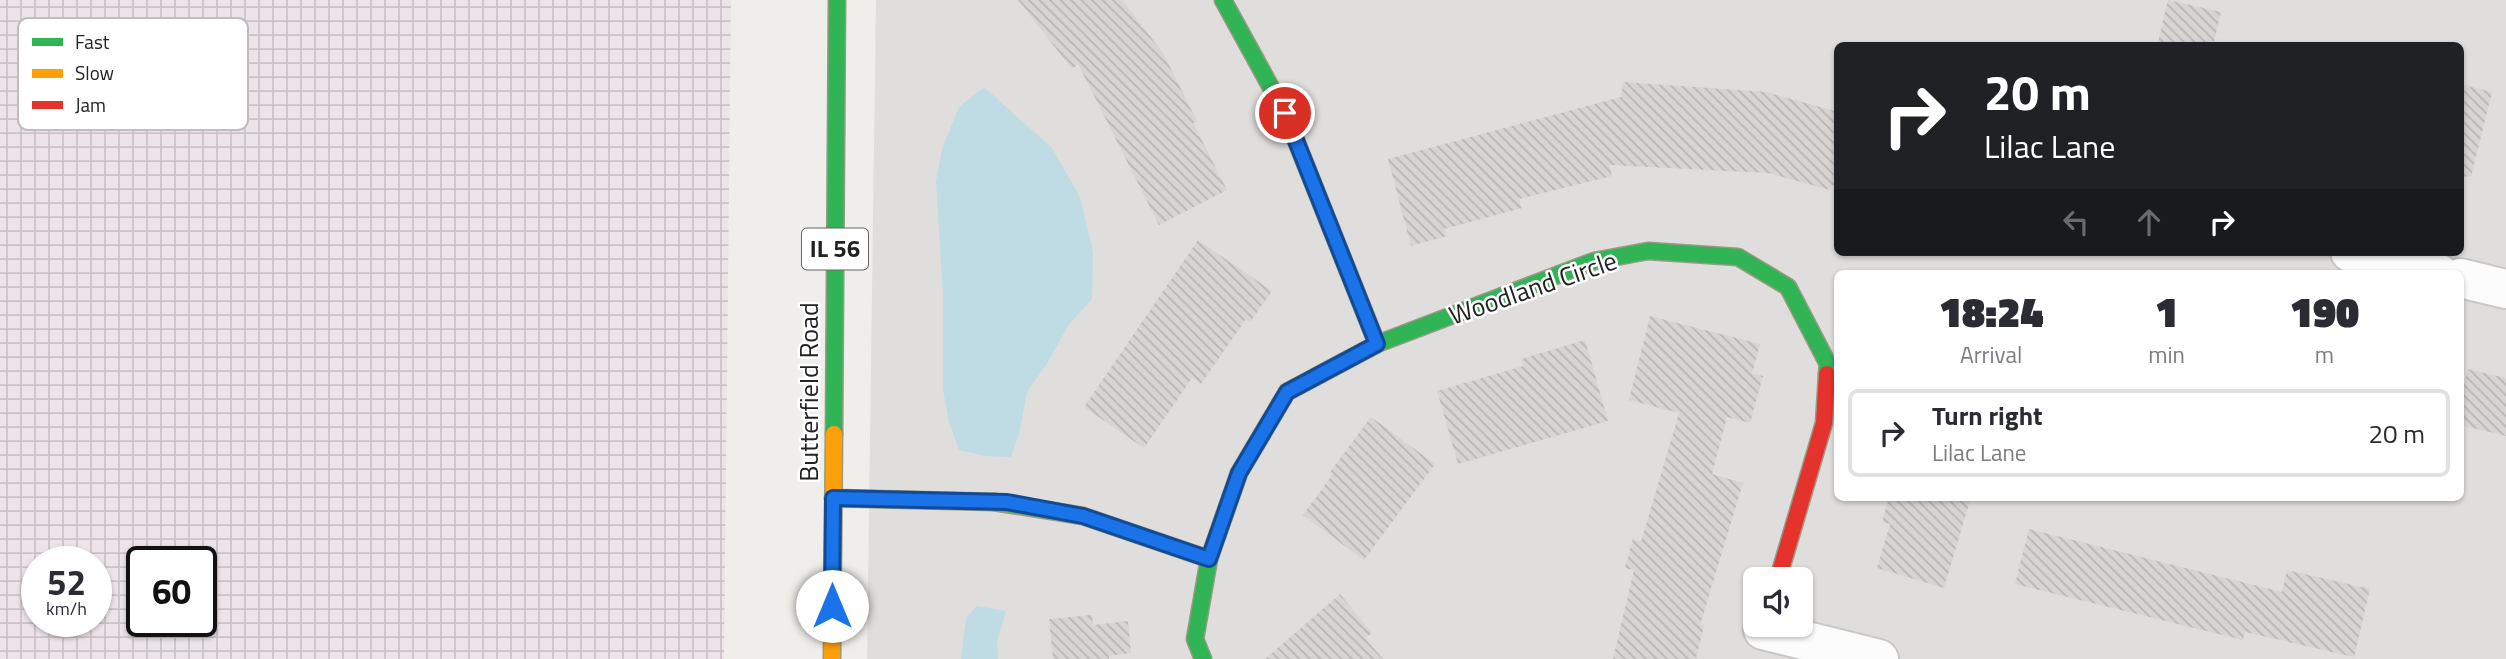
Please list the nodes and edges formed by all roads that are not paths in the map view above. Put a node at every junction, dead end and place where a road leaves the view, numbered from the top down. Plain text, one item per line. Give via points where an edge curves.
1 (837, 0) edge
2 (1223, 0) edge
3 (2367, 256) edge
4 (2425, 270) edge
5 (2464, 279) edge
6 (2506, 289) edge
7 (1377, 344) junction
8 (833, 498) junction
9 (1209, 559) junction
10 (1782, 567) edge
11 (1761, 638) edge
12 (832, 659) edge
13 (1203, 659) edge
14 (1879, 659) edge

1 - 8 street, Butterfield Road / IL 56
2 - 7 street via 1285,113
3 - 4 street
5 - 6 street
7 - 9 street, Woodland Circle via 1287,392 1239,473
7 - 10 street, Woodland Circle via 1594,261 1648,251 1738,257 1788,287 1828,364 1824,423
8 - 9 street via 1007,502 1083,516
8 - 12 street, Butterfield Road / IL 56
9 - 13 street, Woodland Circle via 1195,639
11 - 14 street

